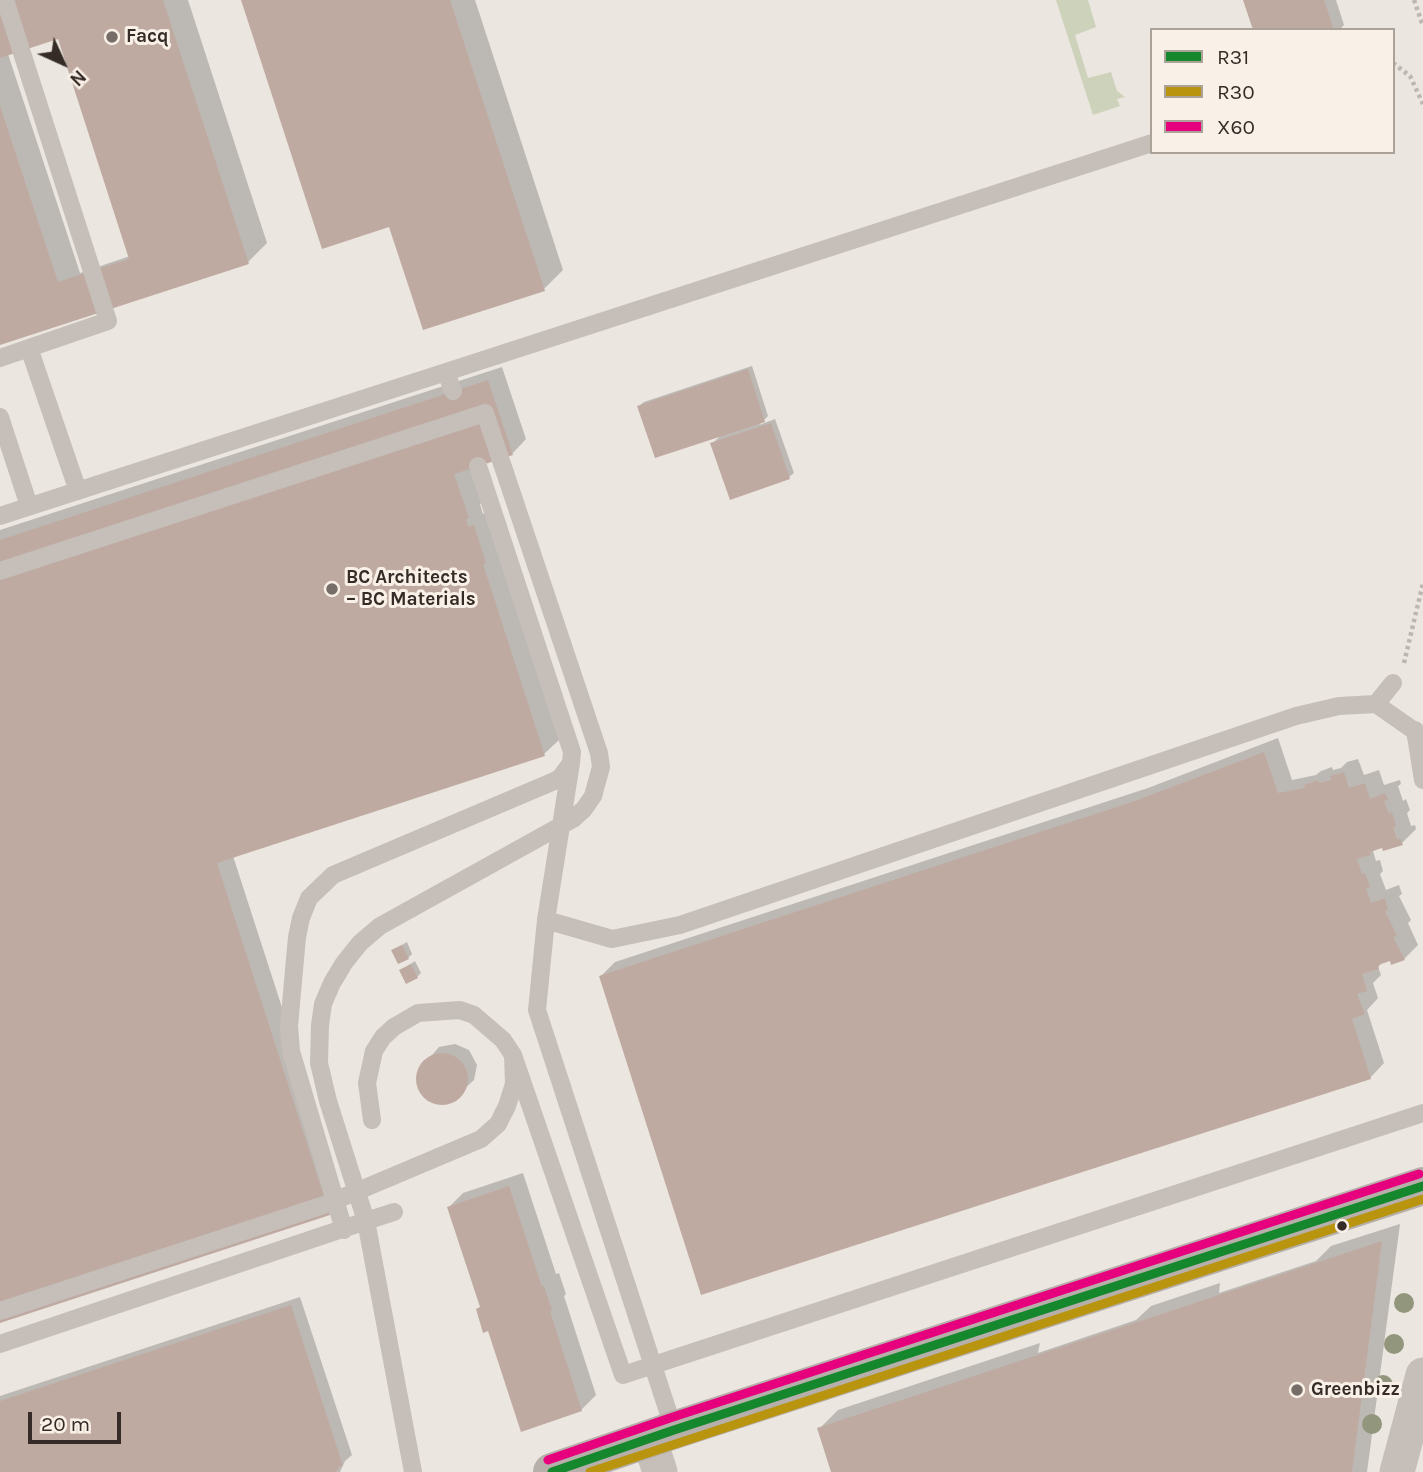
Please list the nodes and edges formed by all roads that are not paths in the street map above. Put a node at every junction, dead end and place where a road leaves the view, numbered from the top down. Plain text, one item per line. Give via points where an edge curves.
1 (5, 0) edge
2 (1150, 144) edge
3 (29, 348) junction
4 (0, 358) edge
5 (446, 372) junction
6 (453, 391) dead end
7 (0, 417) edge
8 (478, 466) dead end
9 (78, 491) junction
10 (29, 506) junction
11 (0, 516) edge
12 (0, 570) edge
13 (1394, 683) road end
14 (1376, 704) junction
15 (1419, 734) edge
16 (571, 763) junction
17 (1423, 780) edge
18 (546, 920) junction
19 (513, 1055) junction
20 (1423, 1113) edge
21 (372, 1120) dead end
22 (1423, 1186) edge
23 (394, 1212) dead end
24 (366, 1221) junction
25 (344, 1230) junction
26 (0, 1311) edge
27 (0, 1344) edge
28 (1423, 1375) edge
29 (661, 1446) edge
30 (413, 1472) edge
31 (552, 1472) edge
32 (1397, 1472) edge

1 - 3 lane via 108,321
2 - 5 lane
3 - 4 lane
3 - 9 lane
5 - 6 lane
5 - 9 lane
7 - 10 lane
8 - 16 lane via 572,752
9 - 10 lane
10 - 11 lane
12 - 24 lane via 485,413 601,767 593,796 573,819 380,926 344,963 323,1004 318,1055
13 - 14 lane
14 - 15 lane
14 - 18 lane via 1339,706 1296,716 680,925 612,939
15 - 17 lane
16 - 18 lane
16 - 25 lane via 552,782 333,875 309,898 297,937 291,1051
18 - 29 lane via 537,1010
19 - 20 lane via 623,1375
19 - 21 lane via 474,1015 460,1010 418,1013 394,1027 374,1051 367,1083
19 - 26 lane via 514,1084 507,1106 498,1124 481,1139 327,1204
22 - 29 street
23 - 24 lane
24 - 25 lane
24 - 30 lane
25 - 27 lane
28 - 32 street
29 - 31 street

